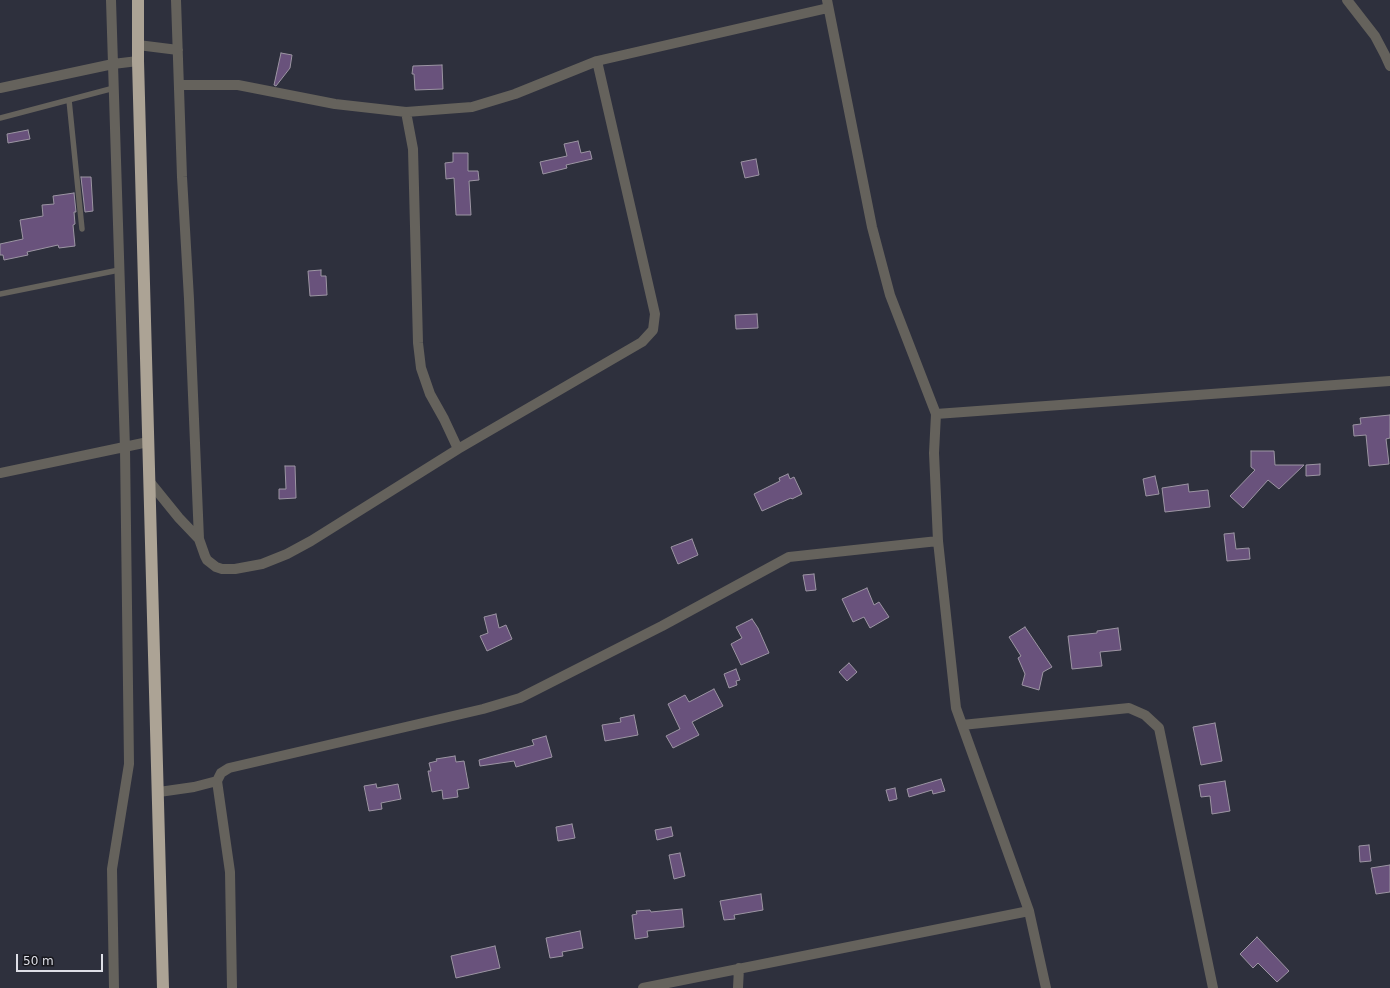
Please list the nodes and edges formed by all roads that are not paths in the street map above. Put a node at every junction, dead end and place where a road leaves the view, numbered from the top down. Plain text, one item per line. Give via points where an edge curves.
1 (111, 0) edge
2 (138, 0) edge
3 (176, 0) edge
4 (1347, 0) edge
5 (828, 4) edge
6 (138, 45) junction
7 (178, 50) junction
8 (597, 60) junction
9 (138, 61) junction
10 (113, 64) junction
11 (1390, 66) edge
12 (180, 85) junction
13 (0, 88) edge
14 (114, 88) junction
15 (69, 100) junction
16 (406, 112) junction
17 (0, 118) edge
18 (82, 229) dead end
19 (119, 270) junction
20 (0, 294) edge
21 (1390, 382) edge
22 (936, 414) junction
23 (148, 442) junction
24 (125, 448) junction
25 (458, 449) junction
26 (0, 473) edge
27 (149, 481) junction
28 (199, 539) junction
29 (938, 541) junction
30 (962, 725) junction
31 (217, 781) junction
32 (159, 792) junction
33 (1029, 911) junction
34 (739, 968) junction
35 (114, 988) edge
36 (163, 988) edge
37 (232, 988) edge
38 (643, 988) edge
39 (738, 988) edge
40 (1046, 988) edge
41 (1213, 988) edge

1 - 10 street
2 - 6 highway
3 - 7 street
4 - 11 street via 1375,36
5 - 8 street
5 - 22 street via 874,235 890,295
6 - 7 street
6 - 9 highway
7 - 12 street
8 - 16 street via 515,94 472,107
8 - 25 street via 655,314 653,330 642,342
9 - 10 street
9 - 23 highway
10 - 13 street
10 - 14 street
12 - 16 street via 238,85 335,104
12 - 28 street
14 - 15 lane
14 - 19 street
15 - 17 lane
15 - 18 lane
16 - 25 street via 413,149 418,343 421,368 430,394
19 - 20 lane
19 - 24 street
21 - 22 street
22 - 29 street via 934,454
23 - 24 street
23 - 27 highway
24 - 26 street
24 - 35 street via 129,764 112,869
25 - 28 street via 311,541 262,564 235,569 216,567 204,556
27 - 28 street
27 - 32 highway
29 - 30 street via 956,708
29 - 31 street via 789,558 520,698 229,768 221,773
30 - 33 street
30 - 41 street via 1129,708 1145,715 1159,728
31 - 32 street
31 - 37 street via 230,872
32 - 36 highway
33 - 34 street
33 - 40 street
34 - 38 street
34 - 39 street

